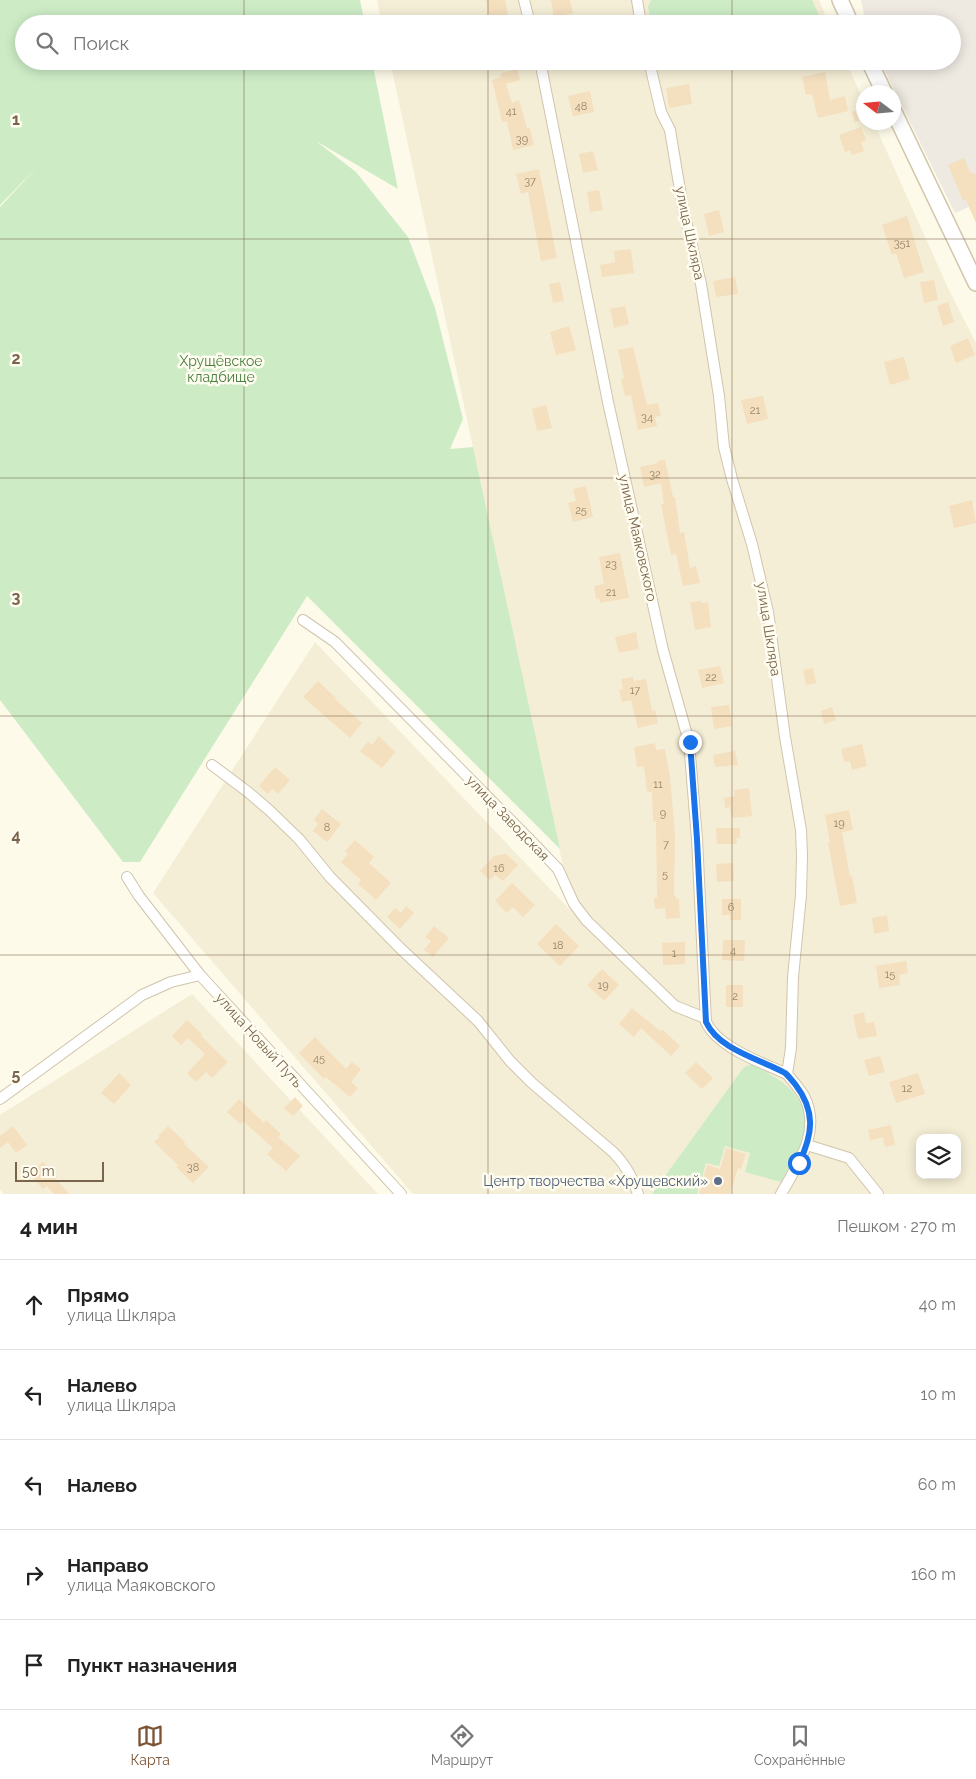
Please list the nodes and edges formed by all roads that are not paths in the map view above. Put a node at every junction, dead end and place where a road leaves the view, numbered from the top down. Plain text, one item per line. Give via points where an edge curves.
1 (524, 0) edge
2 (637, 0) edge
3 (840, 0) edge
4 (528, 15) edge
5 (640, 15) edge
6 (848, 15) edge
7 (542, 70) edge
8 (651, 70) edge
9 (873, 70) edge
10 (881, 85) edge
11 (901, 127) edge
12 (976, 283) edge
13 (303, 620) dead end
14 (212, 765) dead end
15 (127, 877) dead end
16 (200, 975) junction
17 (705, 1018) junction
18 (787, 1074) junction
19 (0, 1099) edge
20 (807, 1145) junction
21 (401, 1194) edge
22 (638, 1194) edge
23 (781, 1194) edge
24 (878, 1194) edge

1 - 4 street
2 - 5 street
3 - 6 main road
7 - 17 street, улица Маяковского via 610,412 663,650 690,742
8 - 18 street, улица Шкляра via 661,112 670,130 683,208 701,284 724,447 768,612 801,830 801,895
9 - 10 main road
11 - 12 main road
13 - 17 street, улица Заводская via 335,642 558,869 574,904 587,921 675,1006
14 - 22 street via 248,792 300,839 330,877 401,950 478,1021 532,1083 613,1152 632,1176
15 - 16 street, улица Новый Путь
16 - 19 street via 171,982 142,995
16 - 21 street, улица Новый Путь
17 - 18 street via 713,1032 734,1049
18 - 20 street via 807,1105 811,1123
20 - 23 street
20 - 24 street via 849,1158

